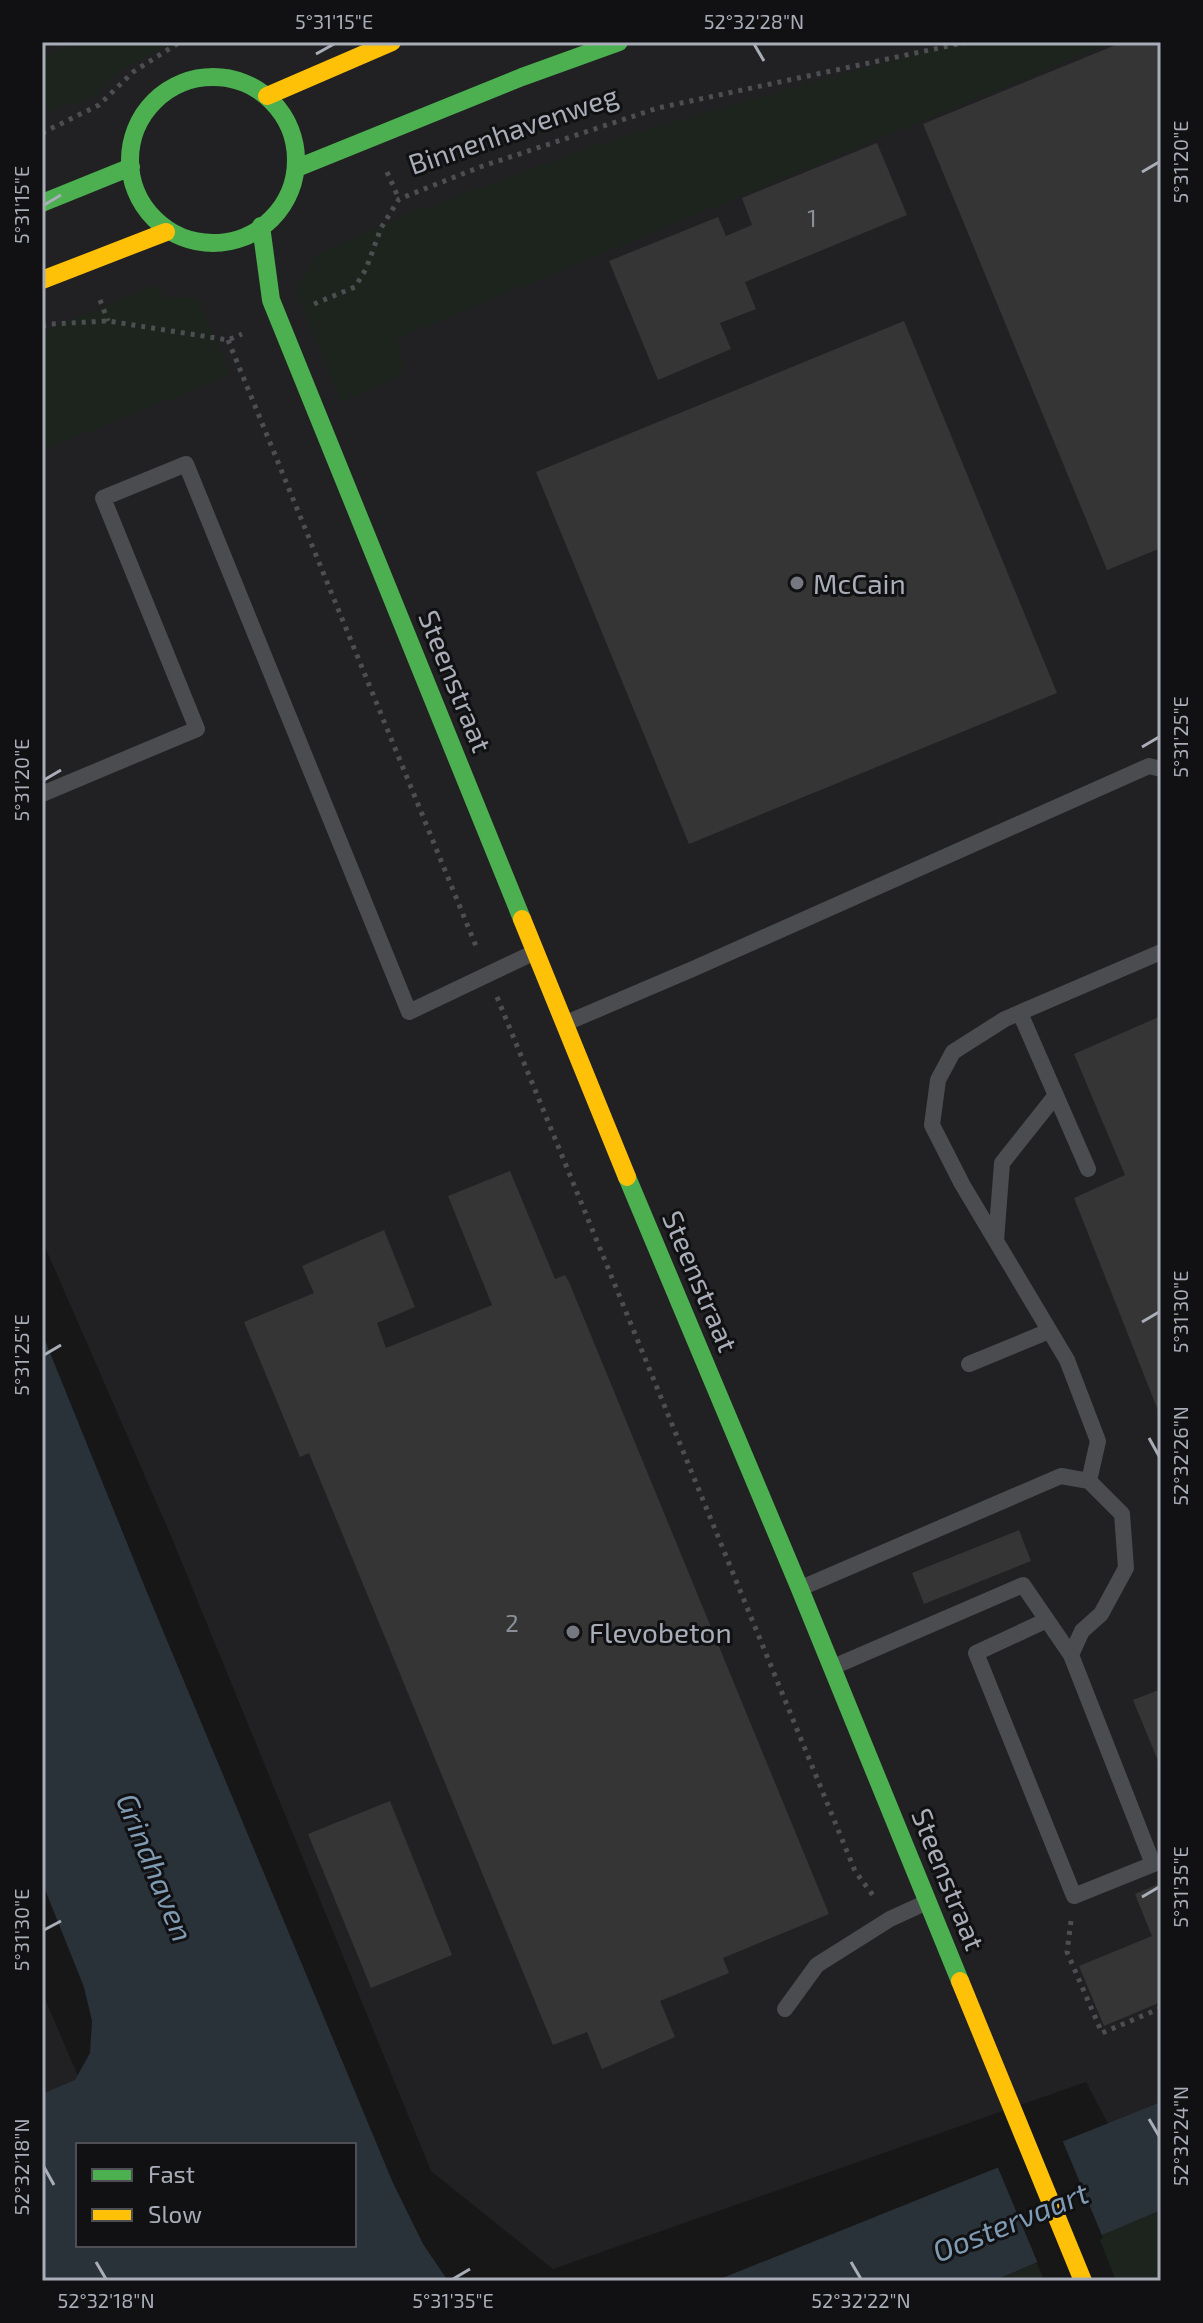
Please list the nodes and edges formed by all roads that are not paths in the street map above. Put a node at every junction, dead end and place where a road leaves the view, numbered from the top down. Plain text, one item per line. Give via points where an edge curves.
1 (392, 42) edge
2 (619, 42) edge
3 (267, 96) junction
4 (131, 167) junction
5 (297, 168) junction
6 (42, 203) edge
7 (261, 226) junction
8 (166, 232) junction
9 (210, 244) junction
10 (231, 262) dead end
11 (42, 280) edge
12 (251, 281) dead end
13 (271, 300) junction
14 (1161, 769) edge
15 (42, 794) edge
16 (536, 952) junction
17 (1161, 952) edge
18 (1020, 1013) junction
19 (564, 1023) junction
20 (1056, 1095) junction
21 (1088, 1169) dead end
22 (996, 1241) junction
23 (1049, 1331) junction
24 (969, 1364) dead end
25 (1089, 1481) junction
26 (800, 1589) junction
27 (1047, 1620) junction
28 (1071, 1655) junction
29 (832, 1668) junction
30 (1157, 1862) edge
31 (928, 1901) junction
32 (785, 2009) dead end
33 (1083, 2281) edge

1 - 3 street
2 - 5 street, Binnenhavenweg
3 - 4 street via 240,81 210,78 179,85 144,112 131,146
3 - 5 street via 285,116 295,141
4 - 6 street
4 - 8 street via 139,196
5 - 7 street via 285,201
7 - 9 street
7 - 13 street, Steenstraat
8 - 9 street
8 - 11 street
9 - 10 street
12 - 13 street, Steenstraat
13 - 16 street, Steenstraat
14 - 19 lane via 1149,766
15 - 16 lane via 197,729 103,498 186,464 409,1012
16 - 19 street, Steenstraat
17 - 18 lane
18 - 20 lane
18 - 22 lane via 953,1052 938,1080 932,1125
19 - 26 street, Steenstraat
20 - 21 lane
20 - 22 lane via 1002,1163
22 - 23 lane
23 - 24 lane
23 - 25 lane via 1067,1360 1098,1441
25 - 26 lane via 1061,1476
25 - 28 lane via 1122,1514 1126,1568
26 - 29 street, Steenstraat
27 - 28 lane
27 - 29 lane via 1023,1585
27 - 30 lane via 976,1653 1074,1896
28 - 30 lane via 1128,1805
29 - 31 street, Steenstraat
31 - 32 lane via 817,1965
31 - 33 street, Steenstraat

